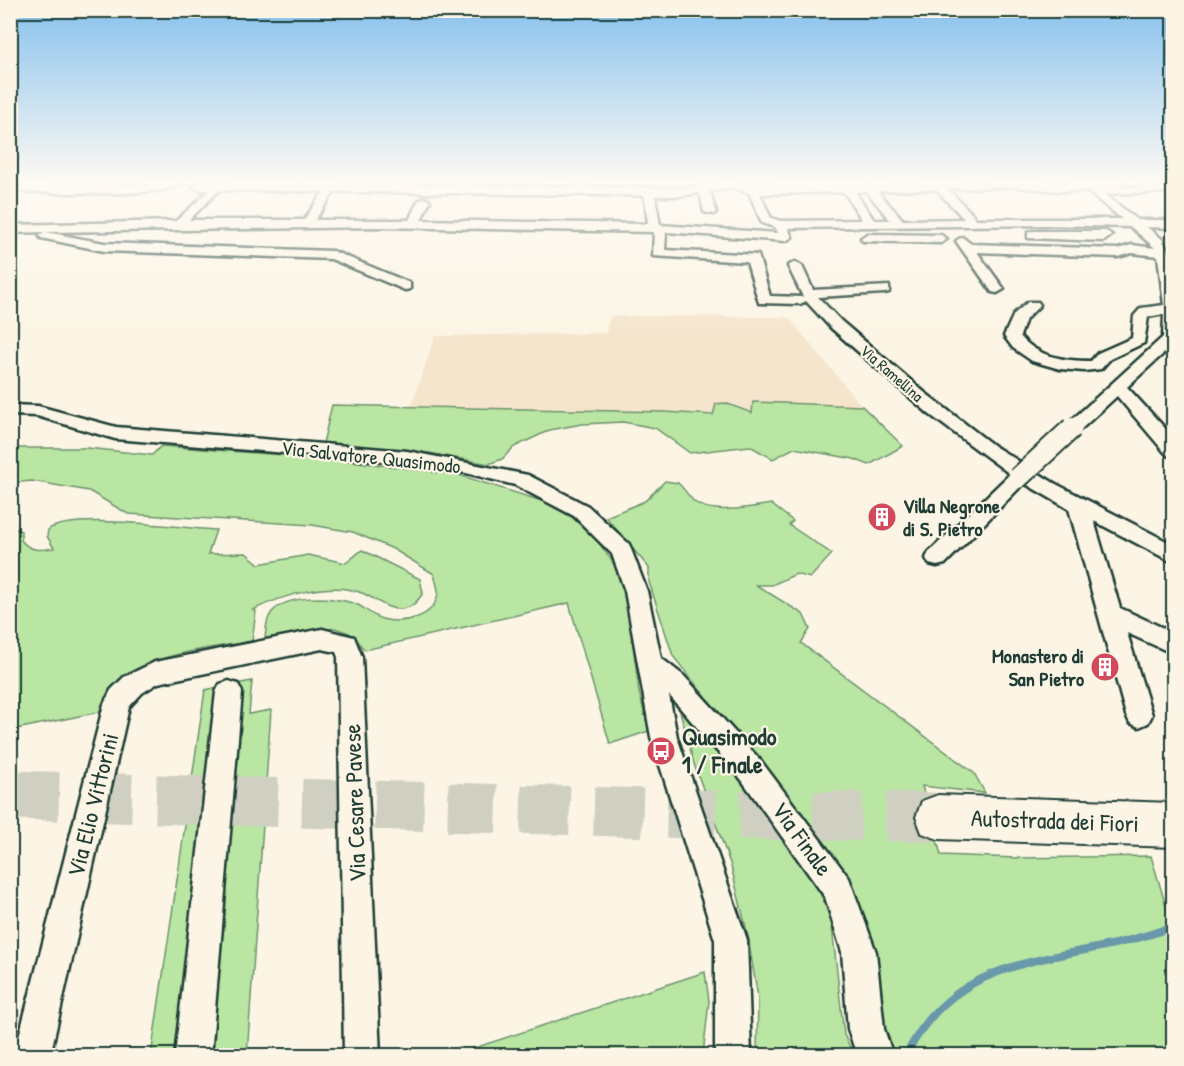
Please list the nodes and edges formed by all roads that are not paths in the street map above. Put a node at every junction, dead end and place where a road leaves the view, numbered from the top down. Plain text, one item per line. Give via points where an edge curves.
1 (40, 232) edge
2 (657, 232) edge
3 (676, 232) edge
4 (782, 232) edge
5 (814, 232) edge
6 (932, 232) edge
7 (1144, 232) edge
8 (1106, 235) dead end
9 (856, 238) dead end
10 (940, 239) junction
11 (963, 243) junction
12 (788, 248) junction
13 (1164, 253) junction
14 (405, 286) dead end
15 (884, 289) dead end
16 (997, 289) dead end
17 (818, 293) junction
18 (800, 300) dead end
19 (1033, 305) dead end
20 (1171, 309) junction
21 (840, 321) dead end
22 (1172, 338) edge
23 (1117, 387) junction
24 (10, 410) edge
25 (1173, 451) edge
26 (1018, 473) junction
27 (1078, 503) junction
28 (1173, 555) edge
29 (937, 558) dead end
30 (1115, 616) junction
31 (1173, 644) edge
32 (255, 651) joint
33 (650, 664) junction
34 (229, 692) dead end
35 (1139, 715) dead end
36 (938, 817) tunnel mouth
37 (1173, 825) edge
38 (32, 1056) edge
39 (193, 1056) edge
40 (362, 1056) edge
41 (734, 1056) edge
42 (874, 1056) edge

1 - 14 street via 104,247 333,255
2 - 18 street via 658,253 753,258 764,300
3 - 12 street
4 - 12 street
5 - 12 street
6 - 10 street
7 - 13 street via 1158,242
8 - 11 street via 998,235
9 - 10 street
10 - 11 street
11 - 13 street
11 - 16 street
12 - 17 street
12 - 26 street, Via Ramellina via 814,300 832,321 896,378
13 - 20 street
15 - 17 street
17 - 21 street
19 - 20 street via 1019,318 1012,336 1037,357 1078,367 1095,366 1104,356 1139,340 1141,316 1146,311
20 - 22 street
22 - 23 street
23 - 25 street
23 - 26 street, bridge
24 - 33 street, Via Salvatore Quasimodo via 38,411 115,433 407,457 521,480 581,511 621,550 636,591
26 - 27 street, Via Ramellina
26 - 29 street
27 - 28 street, Via Ramellina
27 - 30 street
30 - 31 street
30 - 35 street
32 - 38 street, Via Elio Vittorini via 143,678 117,704
32 - 40 street, Via Cesare Pavese via 322,639 339,641 349,650
33 - 41 street, Via Salvatore Quasimodo via 664,737 731,940
33 - 42 street, Via Finale via 675,684 752,770 838,889 859,952 866,1029
34 - 39 street
36 - 37 highway, Autostrada dei Fiori

